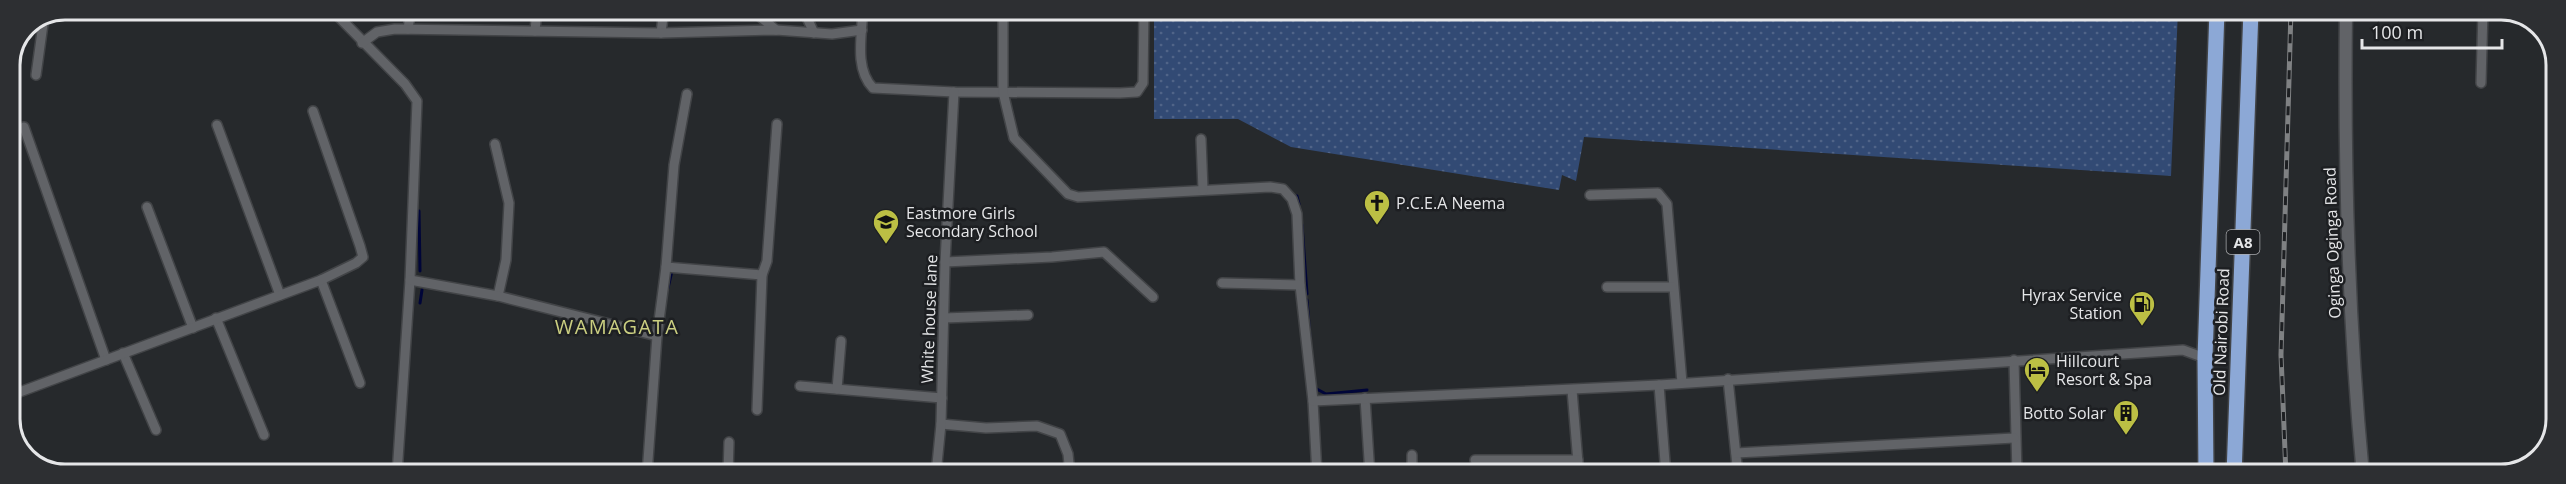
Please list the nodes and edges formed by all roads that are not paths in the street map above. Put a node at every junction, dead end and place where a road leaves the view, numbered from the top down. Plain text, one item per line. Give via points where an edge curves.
1 (341, 20) edge
2 (409, 20) edge
3 (536, 20) edge
4 (663, 20) edge
5 (764, 20) edge
6 (808, 20) edge
7 (862, 20) edge
8 (1003, 20) edge
9 (1144, 20) edge
10 (2217, 20) edge
11 (2252, 20) edge
12 (2346, 20) edge
13 (2483, 20) edge
14 (43, 25) edge
15 (408, 29) junction
16 (776, 30) junction
17 (862, 30) junction
18 (535, 31) junction
19 (661, 33) junction
20 (814, 33) junction
21 (362, 42) junction
22 (36, 75) dead end
23 (2481, 83) dead end
24 (954, 92) junction
25 (1003, 92) junction
26 (687, 94) dead end
27 (313, 111) dead end
28 (777, 124) dead end
29 (217, 125) dead end
30 (24, 127) dead end
31 (1201, 139) dead end
32 (495, 144) dead end
33 (1203, 190) junction
34 (1590, 195) dead end
35 (147, 207) dead end
36 (945, 262) junction
37 (666, 267) junction
38 (762, 275) junction
39 (321, 280) junction
40 (410, 280) junction
41 (1222, 283) dead end
42 (1300, 285) junction
43 (1607, 287) dead end
44 (1672, 287) junction
45 (280, 295) junction
46 (498, 296) junction
47 (1153, 297) dead end
48 (1028, 315) dead end
49 (216, 318) junction
50 (944, 318) junction
51 (193, 328) junction
52 (657, 336) junction
53 (841, 341) dead end
54 (123, 353) junction
55 (2205, 358) junction
56 (106, 360) junction
57 (2014, 360) junction
58 (1728, 379) junction
59 (360, 383) dead end
60 (1682, 383) junction
61 (1659, 385) junction
62 (800, 386) dead end
63 (837, 389) junction
64 (1572, 390) junction
65 (20, 392) edge
66 (942, 398) junction
67 (1365, 398) junction
68 (1313, 401) junction
69 (757, 410) dead end
70 (941, 424) junction
71 (156, 430) dead end
72 (264, 435) dead end
73 (2014, 438) junction
74 (729, 442) dead end
75 (1736, 453) junction
76 (1412, 455) dead end
77 (1475, 460) dead end
78 (1578, 460) junction
79 (398, 464) edge
80 (648, 464) edge
81 (728, 464) edge
82 (937, 464) edge
83 (1069, 464) edge
84 (1316, 464) edge
85 (1369, 464) edge
86 (1412, 464) edge
87 (1578, 464) edge
88 (1665, 464) edge
89 (1737, 464) edge
90 (2016, 464) edge
91 (2206, 464) edge
92 (2234, 464) edge
93 (2362, 464) edge

1 - 21 street
2 - 15 street
3 - 18 street
4 - 19 street
5 - 16 street
6 - 20 street
7 - 17 street
8 - 25 street
9 - 25 street via 1143,83 1137,92
10 - 55 highway, Old Nairobi Road / A8
11 - 92 highway, Old Nairobi Road / A8
12 - 93 street, Oginga Oginga Road via 2347,214 2353,376
13 - 23 street
14 - 22 street
15 - 18 street
15 - 21 street via 377,32
16 - 19 street
16 - 20 street
17 - 20 street
17 - 24 street via 864,79 873,88
18 - 19 street
21 - 40 street via 417,101
24 - 25 street
24 - 36 street, White house lane
25 - 33 street via 1014,138 1068,194 1078,197
26 - 37 street via 674,165
27 - 39 street via 363,257
28 - 38 street via 767,261
29 - 45 street
30 - 56 street
31 - 33 street
32 - 46 street via 509,203 506,260
33 - 42 street via 1283,189 1297,214
34 - 44 street via 1648,192 1664,198 1669,214
35 - 51 street
36 - 47 street via 1104,252
36 - 50 street, White house lane
37 - 38 street
37 - 52 street
38 - 69 street
39 - 45 street
39 - 59 street
40 - 46 street
40 - 79 street
41 - 42 street
42 - 68 street
43 - 44 street
44 - 60 street
45 - 49 street
46 - 52 street
48 - 50 street
49 - 51 street
49 - 72 street
50 - 66 street, White house lane
51 - 54 street
52 - 80 street
53 - 63 street
54 - 56 street
54 - 71 street
55 - 57 street via 2183,350
55 - 91 highway, Old Nairobi Road / A8
56 - 65 street
57 - 58 street
57 - 73 street
58 - 60 street
58 - 75 street
60 - 61 street
61 - 64 street
61 - 88 street
62 - 63 street
63 - 66 street
64 - 67 street
64 - 78 street
66 - 70 street, White house lane
67 - 68 street
67 - 85 street
68 - 84 street
70 - 82 street, White house lane
70 - 83 street via 1047,428 1060,434
73 - 75 street
73 - 90 street
74 - 81 street
75 - 89 street
76 - 86 street
77 - 78 street
78 - 87 street

